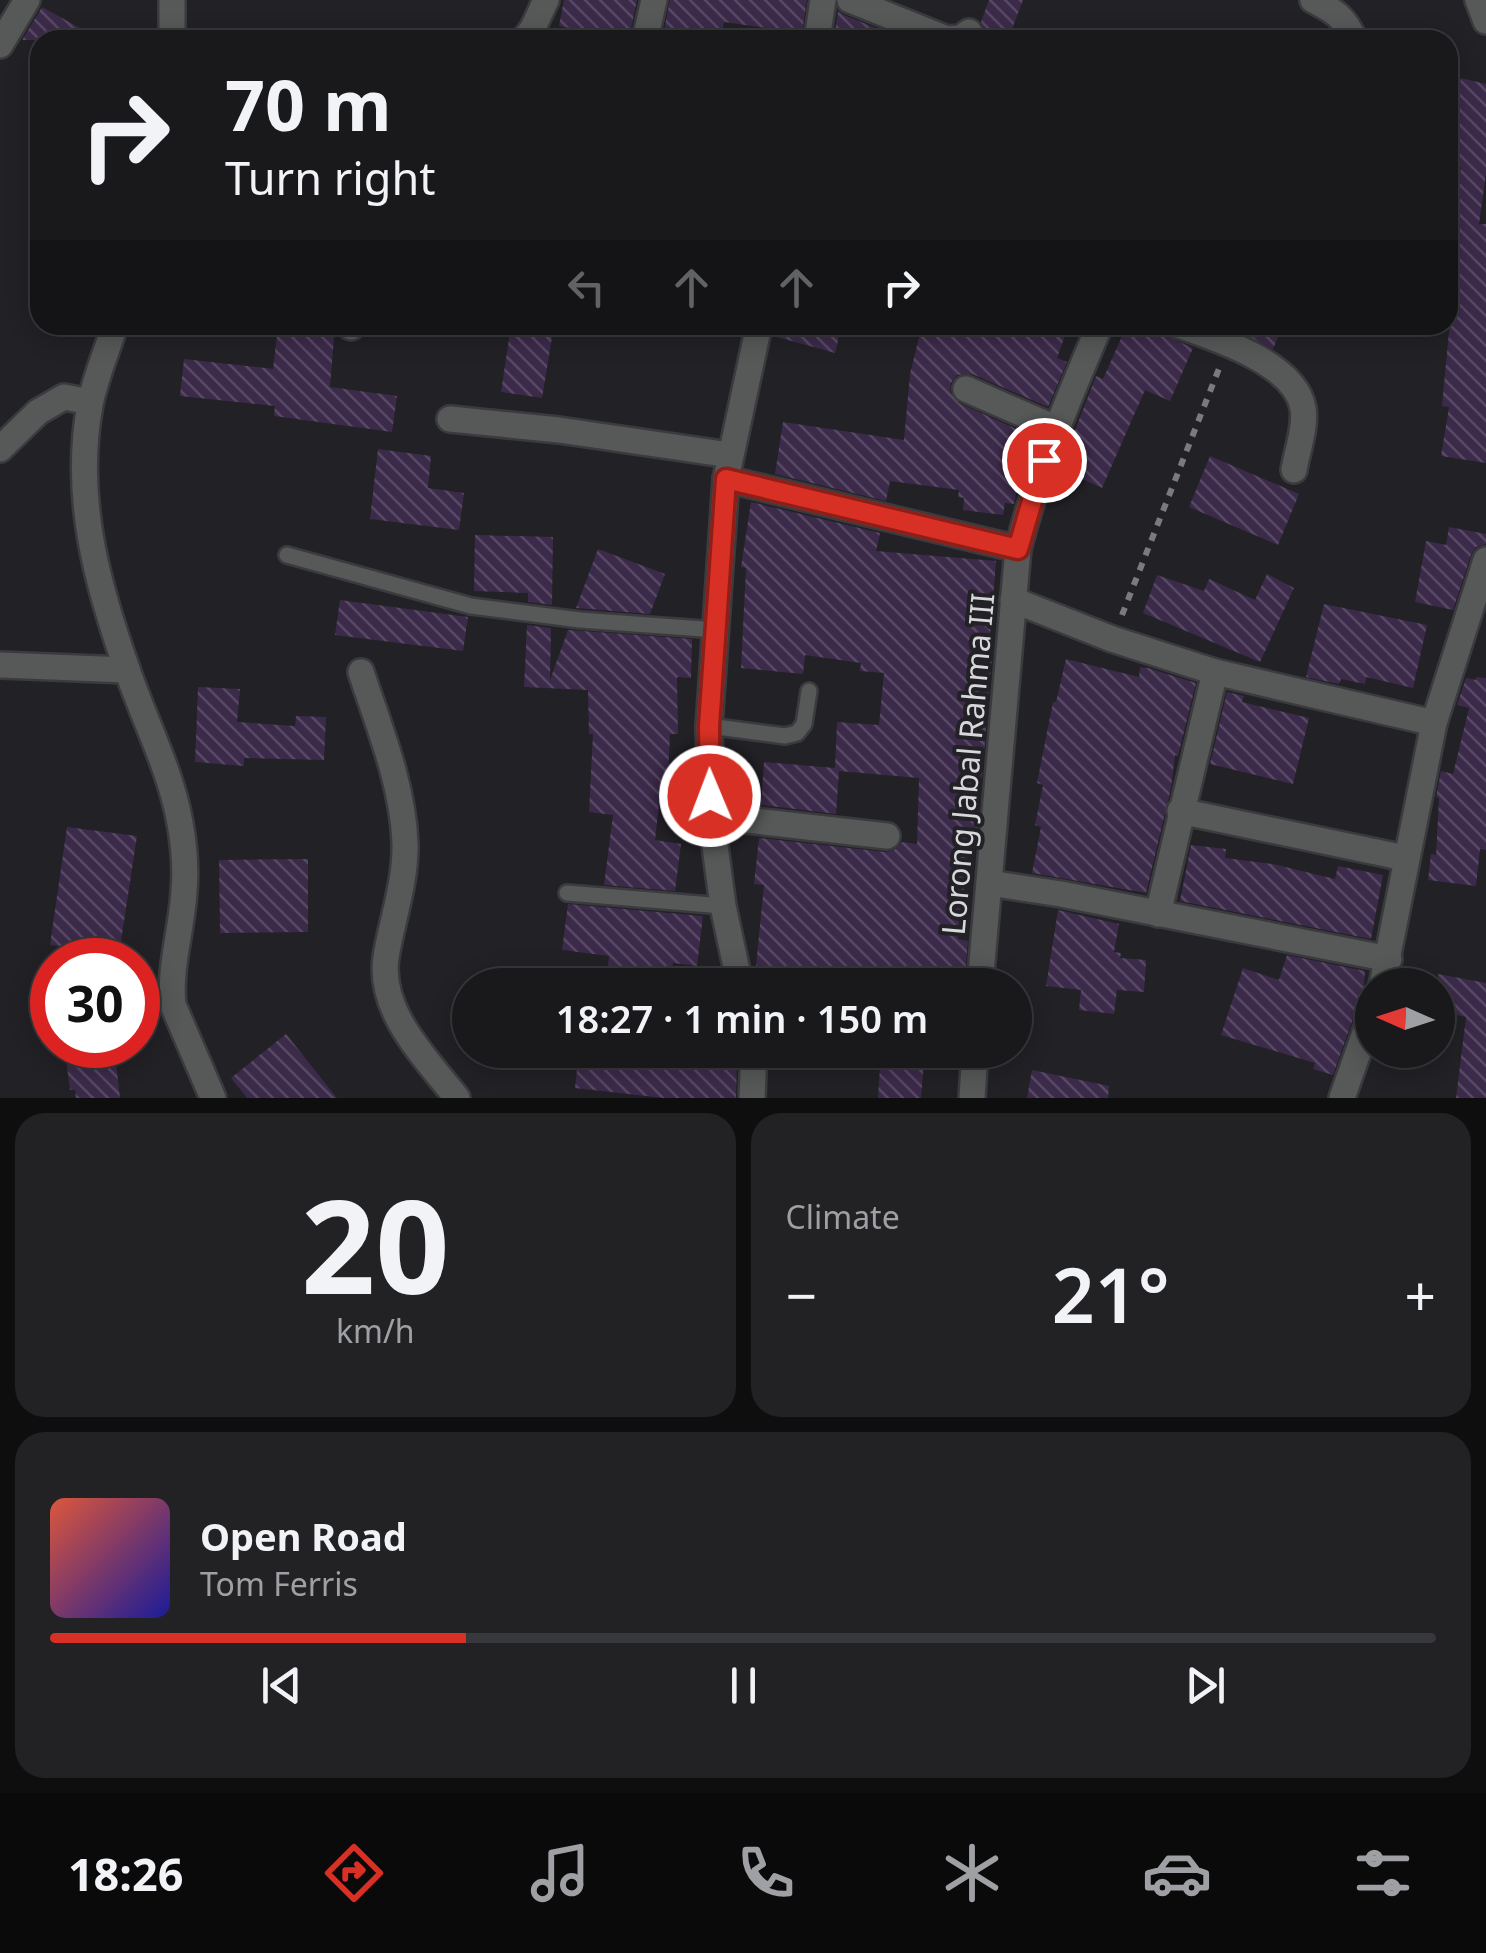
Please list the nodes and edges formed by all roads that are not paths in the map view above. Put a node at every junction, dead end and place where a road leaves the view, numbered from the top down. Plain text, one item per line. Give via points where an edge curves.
1 (26, 0) edge
2 (172, 0) edge
3 (546, 0) edge
4 (654, 0) edge
5 (823, 0) edge
6 (850, 0) edge
7 (1313, 0) edge
8 (1478, 0) edge
9 (1486, 21) edge
10 (172, 30) edge
11 (532, 30) edge
12 (647, 30) edge
13 (818, 30) edge
14 (925, 30) edge
15 (1349, 30) edge
16 (0, 44) edge
17 (112, 335) edge
18 (756, 335) edge
19 (1096, 335) edge
20 (1233, 335) edge
21 (966, 389) dead end
22 (90, 402) junction
23 (450, 419) dead end
24 (1055, 428) junction
25 (0, 449) edge
26 (728, 467) junction
27 (1294, 470) dead end
28 (1018, 549) junction
29 (286, 555) dead end
30 (1486, 560) edge
31 (1014, 600) junction
32 (717, 630) junction
33 (127, 670) junction
34 (1, 672) edge
35 (361, 672) dead end
36 (1215, 672) junction
37 (808, 691) dead end
38 (1434, 723) junction
39 (709, 726) junction
40 (1180, 812) junction
41 (711, 816) junction
42 (887, 836) dead end
43 (1405, 858) junction
44 (989, 883) junction
45 (567, 893) dead end
46 (723, 906) junction
47 (1158, 914) junction
48 (1389, 959) junction
49 (736, 968) edge
50 (982, 968) edge
51 (1387, 968) edge
52 (1355, 1061) edge
53 (753, 1068) edge
54 (974, 1068) edge
55 (213, 1098) edge
56 (456, 1098) edge
57 (752, 1098) edge
58 (972, 1098) edge
59 (1342, 1098) edge

1 - 16 street
2 - 10 street
3 - 11 street
4 - 12 street
5 - 13 street
6 - 14 street
7 - 15 street via 1340,14
8 - 9 street
17 - 22 street
18 - 26 street
19 - 24 street, Lorong Jabal Rahma III
20 - 27 street via 1300,398 1304,418
21 - 24 street
22 - 25 street via 64,397
22 - 33 street via 83,450 88,527
23 - 26 street via 559,430
24 - 28 street, Lorong Jabal Rahma III
26 - 28 street
26 - 32 street
28 - 31 street, Lorong Jabal Rahma III
29 - 32 lane via 471,606
30 - 38 street
31 - 36 street
31 - 44 street, Lorong Jabal Rahma III
32 - 39 street
33 - 34 street
33 - 55 street via 180,820 184,891 171,988
35 - 56 street via 404,824 386,960 388,992 405,1030
36 - 38 street
36 - 40 street
37 - 39 lane via 797,733
38 - 43 street
39 - 41 street
40 - 43 street
40 - 47 street
41 - 42 street
41 - 46 street
43 - 48 street
44 - 47 street
44 - 50 street, Lorong Jabal Rahma III
45 - 46 lane
46 - 49 street
47 - 48 street
48 - 51 street
52 - 59 street
53 - 57 street
54 - 58 street

